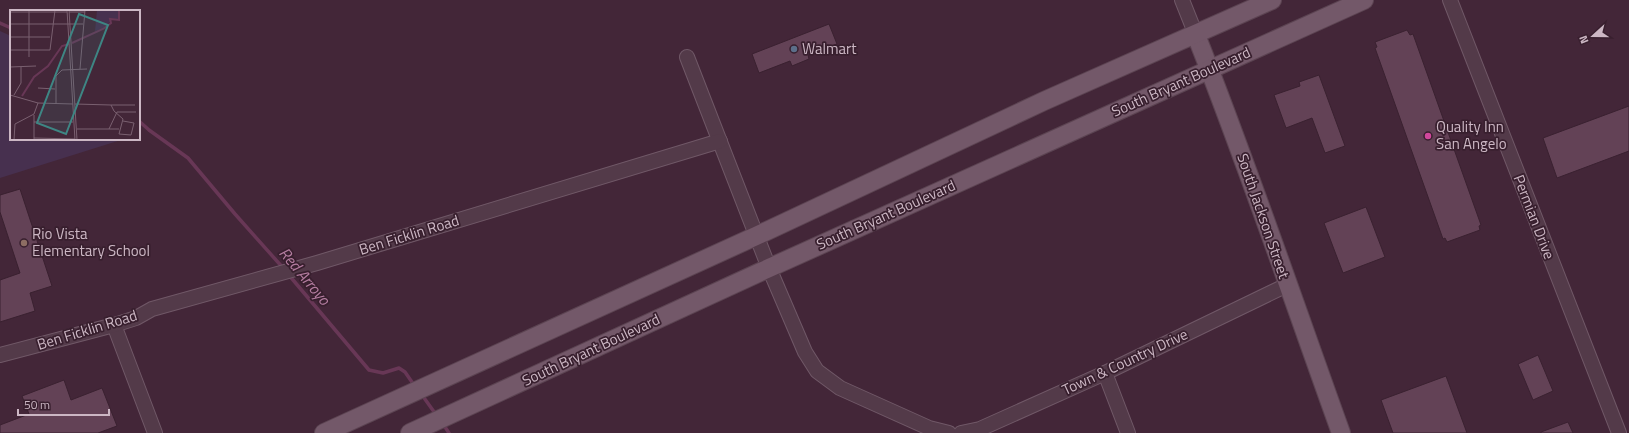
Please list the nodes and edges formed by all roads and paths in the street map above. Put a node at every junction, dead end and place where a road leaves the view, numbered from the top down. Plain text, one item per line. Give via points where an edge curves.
1 (1182, 0) edge
2 (1272, 0) edge
3 (1364, 0) edge
4 (1450, 0) edge
5 (1196, 35) junction
6 (687, 57) dead end
7 (1209, 69) junction
8 (720, 141) junction
9 (756, 236) junction
10 (769, 268) junction
11 (1287, 285) junction
12 (114, 325) junction
13 (0, 355) edge
14 (1105, 373) junction
15 (155, 433) edge
16 (324, 433) edge
17 (410, 433) edge
18 (949, 433) edge
19 (961, 433) edge
20 (1128, 433) edge
21 (1341, 433) edge
22 (1618, 433) edge

1 - 5 street, South Jackson Street
2 - 5 main road
3 - 7 main road, South Bryant Boulevard
4 - 22 street, Permian Drive
5 - 7 main road, South Jackson Street
5 - 9 main road via 1044,101
6 - 8 street
7 - 10 main road, South Bryant Boulevard
7 - 11 main road, South Jackson Street via 1244,159
8 - 9 street
8 - 12 street, Ben Ficklin Road via 317,263 152,309 136,318
9 - 10 street
9 - 16 main road
10 - 17 main road, South Bryant Boulevard
10 - 18 street via 805,352 817,370 840,388 929,428
11 - 14 street, Town & Country Drive
11 - 21 main road, South Jackson Street
12 - 13 street, Ben Ficklin Road
12 - 15 street
14 - 19 street, Town & Country Drive via 980,429
14 - 20 street

